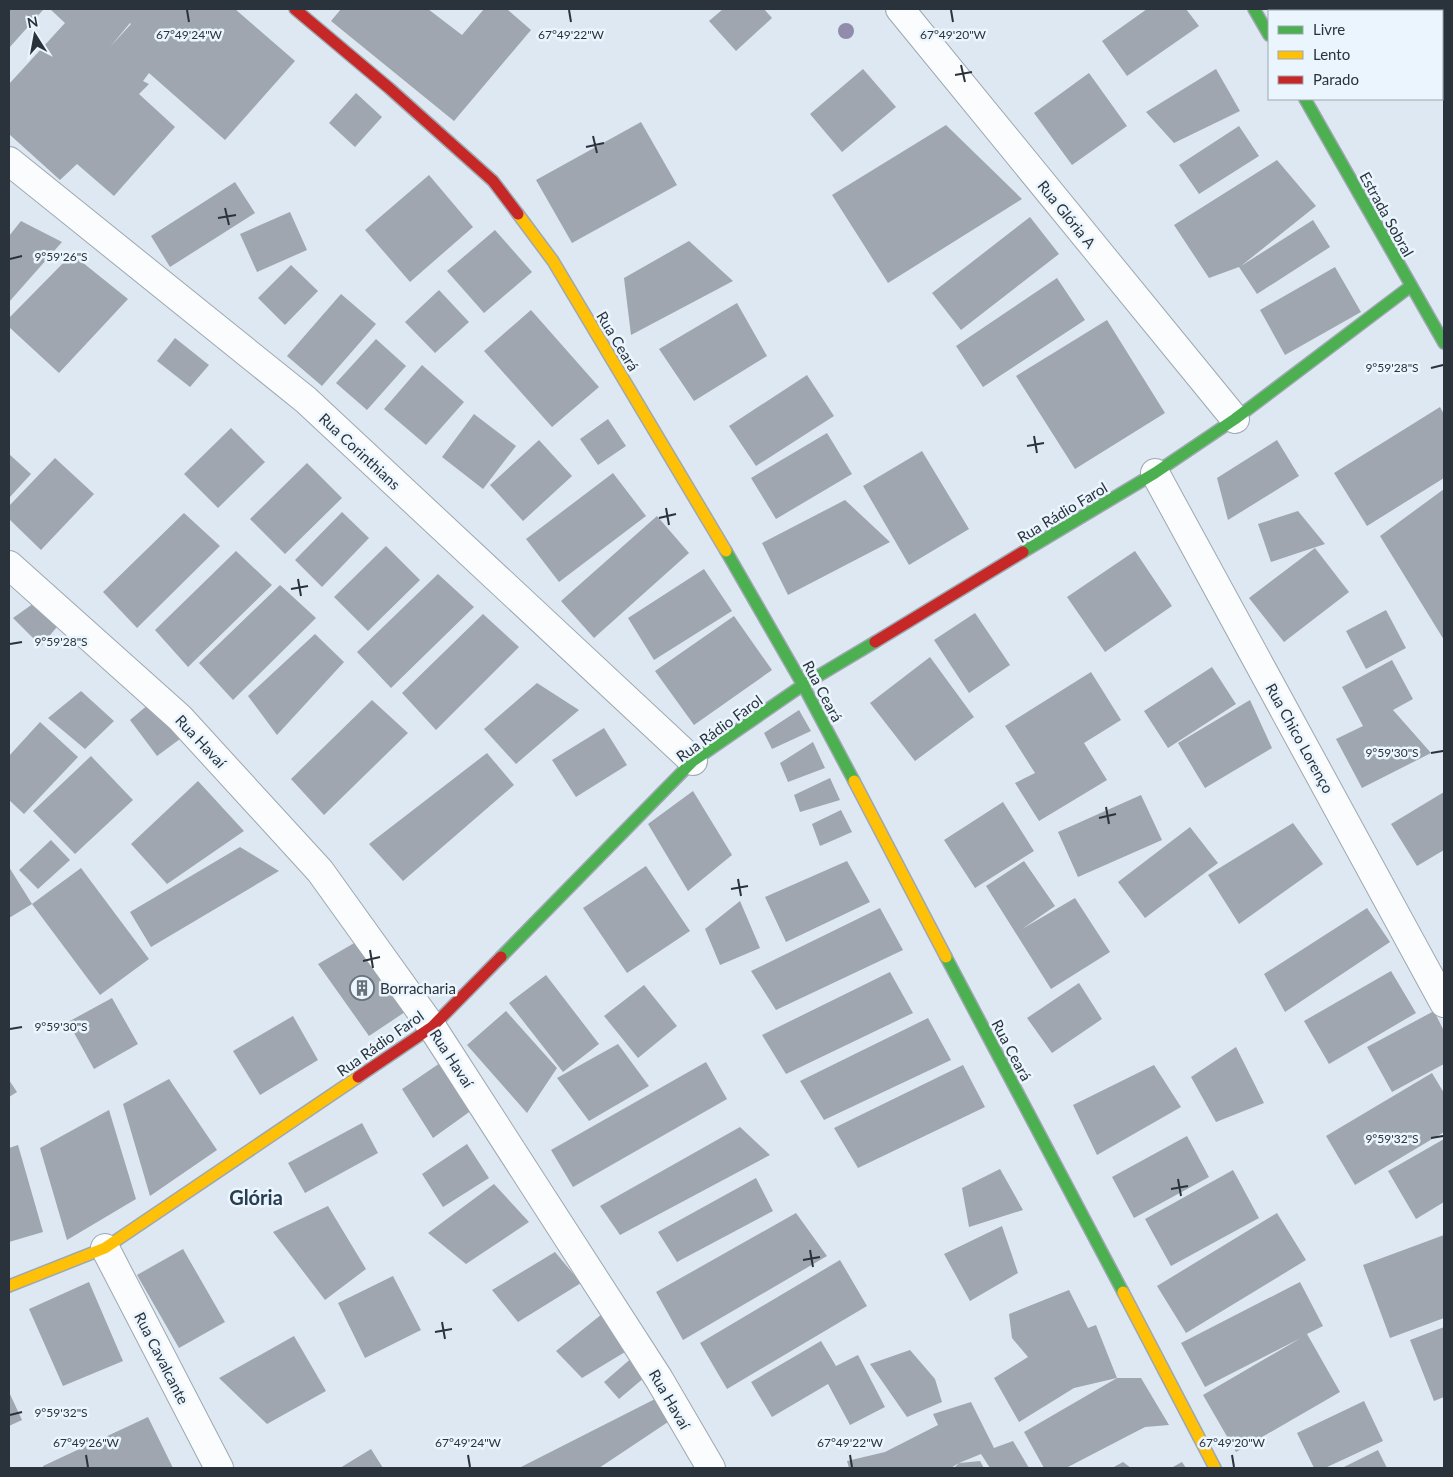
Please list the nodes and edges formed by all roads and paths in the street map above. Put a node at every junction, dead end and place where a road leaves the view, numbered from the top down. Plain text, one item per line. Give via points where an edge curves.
1 (295, 9) edge
2 (900, 9) edge
3 (1254, 9) edge
4 (1268, 33) edge
5 (1306, 100) edge
6 (9, 161) edge
7 (1411, 286) junction
8 (1444, 343) edge
9 (1235, 419) junction
10 (1155, 473) junction
11 (13, 577) edge
12 (803, 685) junction
13 (693, 761) junction
14 (1444, 1003) edge
15 (432, 1027) junction
16 (105, 1248) junction
17 (9, 1286) edge
18 (219, 1468) edge
19 (711, 1468) edge
20 (1215, 1468) edge

1 - 12 street, Rua Ceará via 493,181 554,261
2 - 9 street, Rua Glória A
3 - 4 street
5 - 7 street, Estrada Sobral
6 - 13 street, Rua Corinthians via 306,400
7 - 8 street, Estrada Sobral
7 - 9 street, Rua Rádio Farol
9 - 10 street, Rua Rádio Farol
10 - 12 street, Rua Rádio Farol
10 - 14 street, Rua Chico Lorenço
11 - 15 street, Rua Havaí via 180,718 313,863
12 - 13 street, Rua Rádio Farol
12 - 20 street, Rua Ceará
13 - 15 street, Rua Rádio Farol
15 - 16 street, Rua Rádio Farol
15 - 19 street, Rua Havaí via 660,1379
16 - 17 street, Rua Rádio Farol
16 - 18 street, Rua Cavalcante

